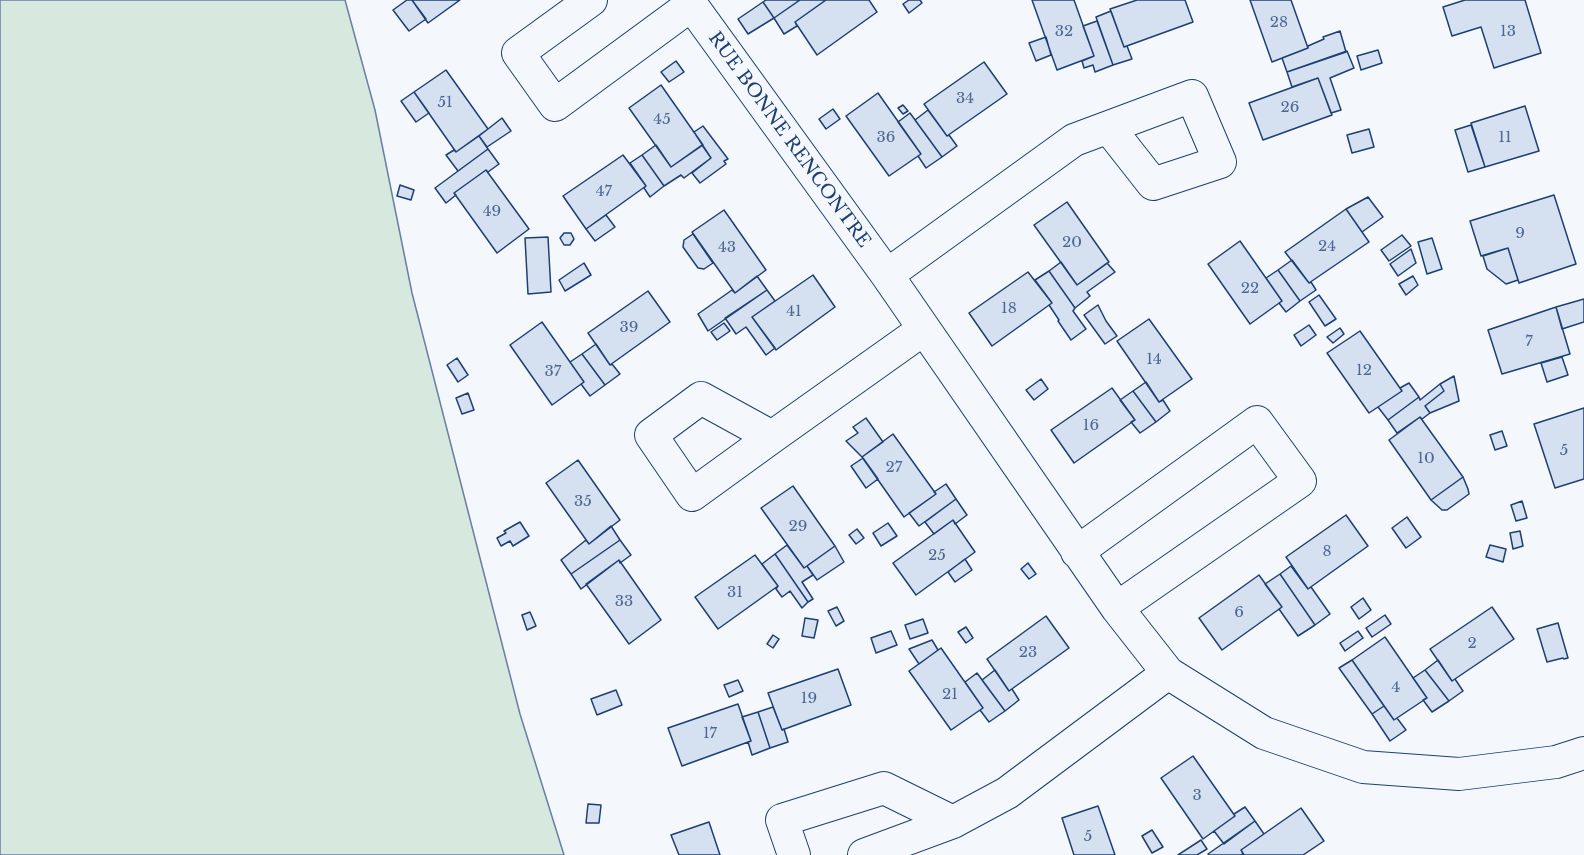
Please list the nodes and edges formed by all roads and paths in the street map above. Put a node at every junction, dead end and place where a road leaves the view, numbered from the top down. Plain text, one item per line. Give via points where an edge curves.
1 (591, 0) edge
2 (690, 2) edge
3 (1109, 128) dead end
4 (887, 276) junction
5 (924, 329) junction
6 (772, 437) dead end
7 (1077, 552) junction
8 (1117, 608) junction
9 (1168, 673) junction
10 (1584, 753) edge
11 (953, 822) junction
12 (794, 855) edge
13 (864, 855) edge

1 - 2 street, RUE BONNE RENCONTRE via 518,53 555,105
2 - 4 street, RUE BONNE RENCONTRE
3 - 4 street via 1074,140
4 - 5 street, RUE BONNE RENCONTRE
5 - 6 street
5 - 7 street, RUE BONNE RENCONTRE
7 - 8 street, RUE BONNE RENCONTRE
7 - 8 street via 1257,422 1300,481
8 - 9 street, RUE BONNE RENCONTRE
9 - 10 street, RUE BONNE RENCONTRE via 1264,733 1364,767 1459,774 1556,762
9 - 11 street via 1007,793
11 - 12 street via 884,788 782,820
11 - 13 street

